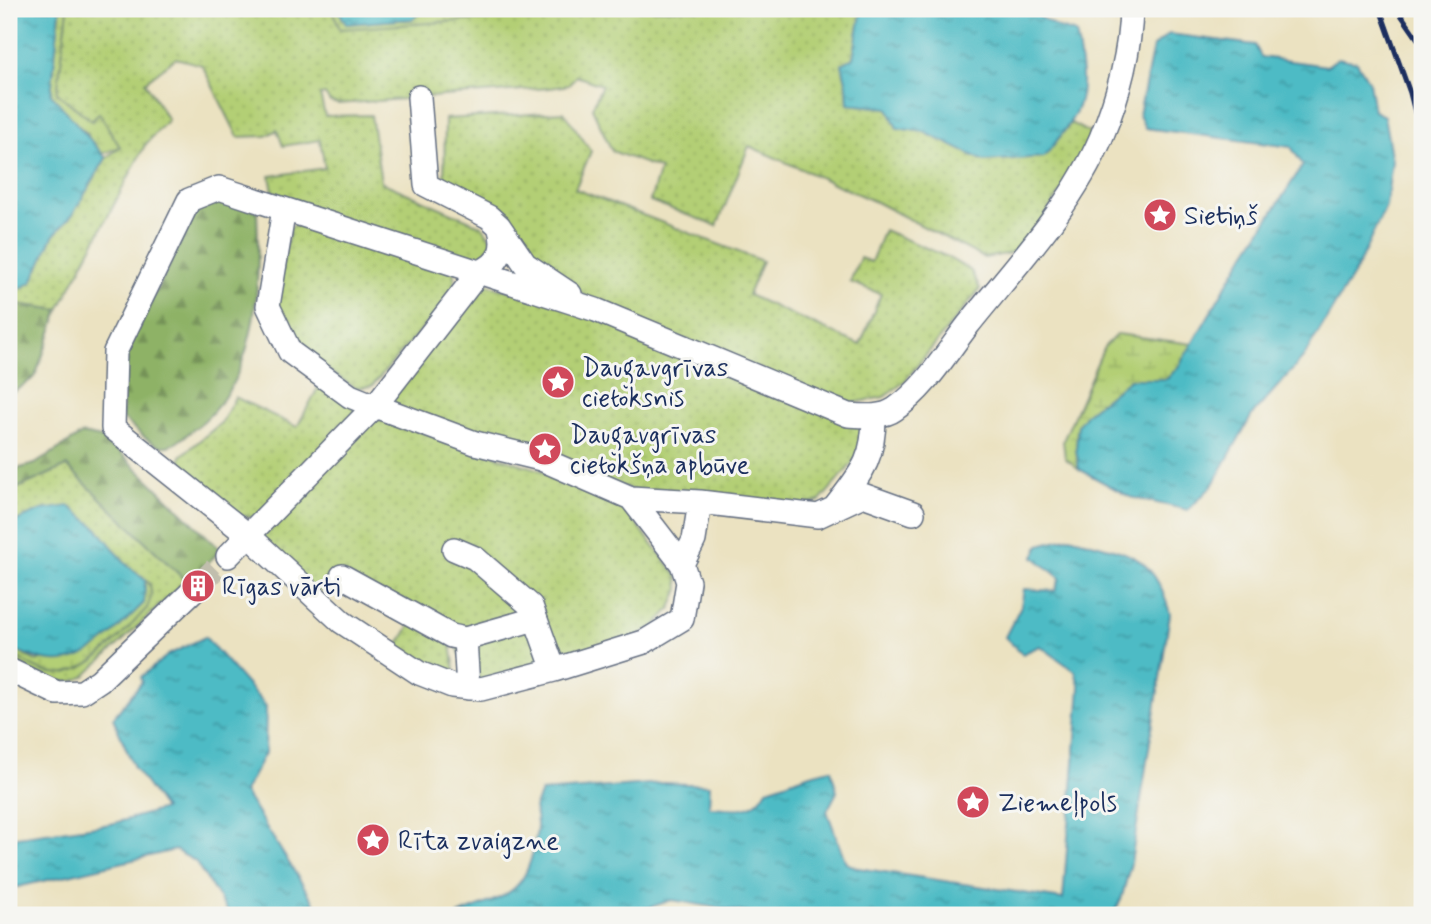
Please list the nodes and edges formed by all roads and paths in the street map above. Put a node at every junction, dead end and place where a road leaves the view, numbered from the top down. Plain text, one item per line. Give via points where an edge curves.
1 (1131, 9) edge
2 (419, 97) dead end
3 (284, 209) junction
4 (499, 226) junction
5 (479, 272) junction
6 (596, 310) junction
7 (374, 406) junction
8 (874, 415) junction
9 (631, 498) junction
10 (700, 502) junction
11 (834, 508) junction
12 (913, 513) dead end
13 (249, 536) junction
14 (454, 549) dead end
15 (228, 556) tunnel mouth
16 (682, 564) junction
17 (342, 576) dead end
18 (199, 585) tunnel mouth
19 (535, 619) junction
20 (465, 639) junction
21 (9, 670) edge
22 (554, 670) junction
23 (468, 688) junction

1 - 8 lane via 1122,77 1100,139 1077,184 926,379 894,410
2 - 4 lane via 426,185
3 - 5 lane
3 - 7 lane via 268,306 290,352 349,396
3 - 13 lane via 219,188 189,200 115,352 113,428
4 - 5 lane via 504,245 499,257
4 - 6 lane via 525,264
5 - 6 lane
5 - 7 lane
6 - 8 lane via 848,415
7 - 9 lane via 475,443 541,459
7 - 13 lane
8 - 11 lane via 874,444 864,469
9 - 10 lane
9 - 16 lane
10 - 11 lane via 818,516
10 - 16 lane via 694,540
11 - 12 lane via 863,495
13 - 15 lane
13 - 23 lane via 342,622 419,673
14 - 19 lane via 475,558 531,606
16 - 22 lane via 688,582 682,619 644,642
17 - 20 lane via 451,636
18 - 21 lane via 82,692 57,692
19 - 20 lane
19 - 22 lane
20 - 23 lane
22 - 23 lane via 481,689

